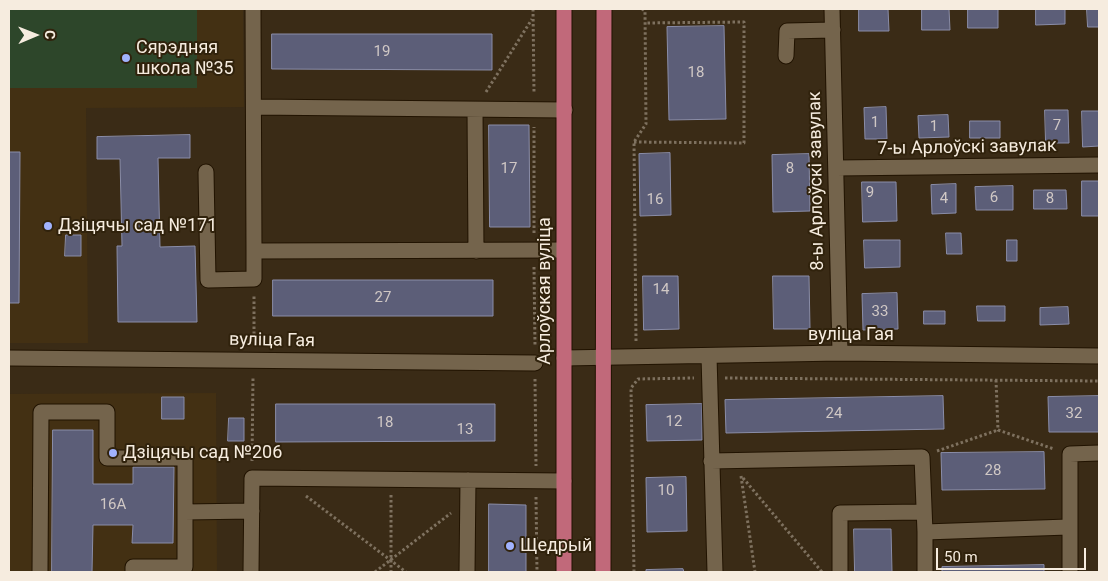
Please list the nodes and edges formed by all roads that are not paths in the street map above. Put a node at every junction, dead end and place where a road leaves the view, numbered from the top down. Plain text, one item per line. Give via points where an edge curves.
1 (254, 9) edge
2 (564, 9) edge
3 (604, 9) edge
4 (832, 9) edge
5 (833, 30) junction
6 (786, 56) dead end
7 (254, 108) junction
8 (474, 110) junction
9 (565, 110) junction
10 (1099, 165) edge
11 (836, 168) junction
12 (206, 172) dead end
13 (563, 250) junction
14 (254, 251) junction
15 (476, 251) junction
16 (840, 353) junction
17 (709, 356) junction
18 (1099, 356) edge
19 (603, 357) junction
20 (9, 358) edge
21 (564, 358) junction
22 (535, 363) road end
23 (1099, 453) edge
24 (716, 460) junction
25 (468, 480) junction
26 (564, 480) junction
27 (252, 510) junction
28 (186, 512) junction
29 (924, 512) junction
30 (1068, 527) junction
31 (925, 532) junction
32 (40, 572) edge
33 (132, 572) edge
34 (251, 572) edge
35 (467, 572) edge
36 (564, 572) edge
37 (603, 572) edge
38 (715, 572) edge
39 (840, 572) edge
40 (925, 572) edge
41 (1070, 572) edge

1 - 7 street
2 - 9 main road, Арлоўская вуліца
3 - 19 main road
4 - 5 street, 8-ы Арлоўскі завулак
5 - 6 street via 786,31
5 - 11 street, 8-ы Арлоўскі завулак
7 - 8 street
7 - 14 street
8 - 9 street
8 - 15 street
9 - 13 main road, Арлоўская вуліца
10 - 11 street, 7-ы Арлоўскі завулак
11 - 16 street, 8-ы Арлоўскі завулак
12 - 14 street via 208,280 254,279
13 - 15 street
13 - 21 main road, Арлоўская вуліца
14 - 15 street
16 - 17 street, вуліца Гая
16 - 18 street, вуліца Гая
17 - 19 street, вуліца Гая
17 - 24 street
19 - 21 street, вуліца Гая
19 - 37 main road
20 - 22 street, вуліца Гая
21 - 26 main road, Арлоўская вуліца
23 - 30 street via 1070,454
24 - 29 street via 922,457
24 - 38 street
25 - 26 street
25 - 27 street via 252,478
25 - 35 street
26 - 36 main road, Арлоўская вуліца
27 - 28 street
27 - 34 street
28 - 32 street via 186,458 107,458 107,412 41,412
28 - 33 street via 185,568 132,567
29 - 31 street
29 - 39 street via 840,513
30 - 31 street
30 - 41 street
31 - 40 street

